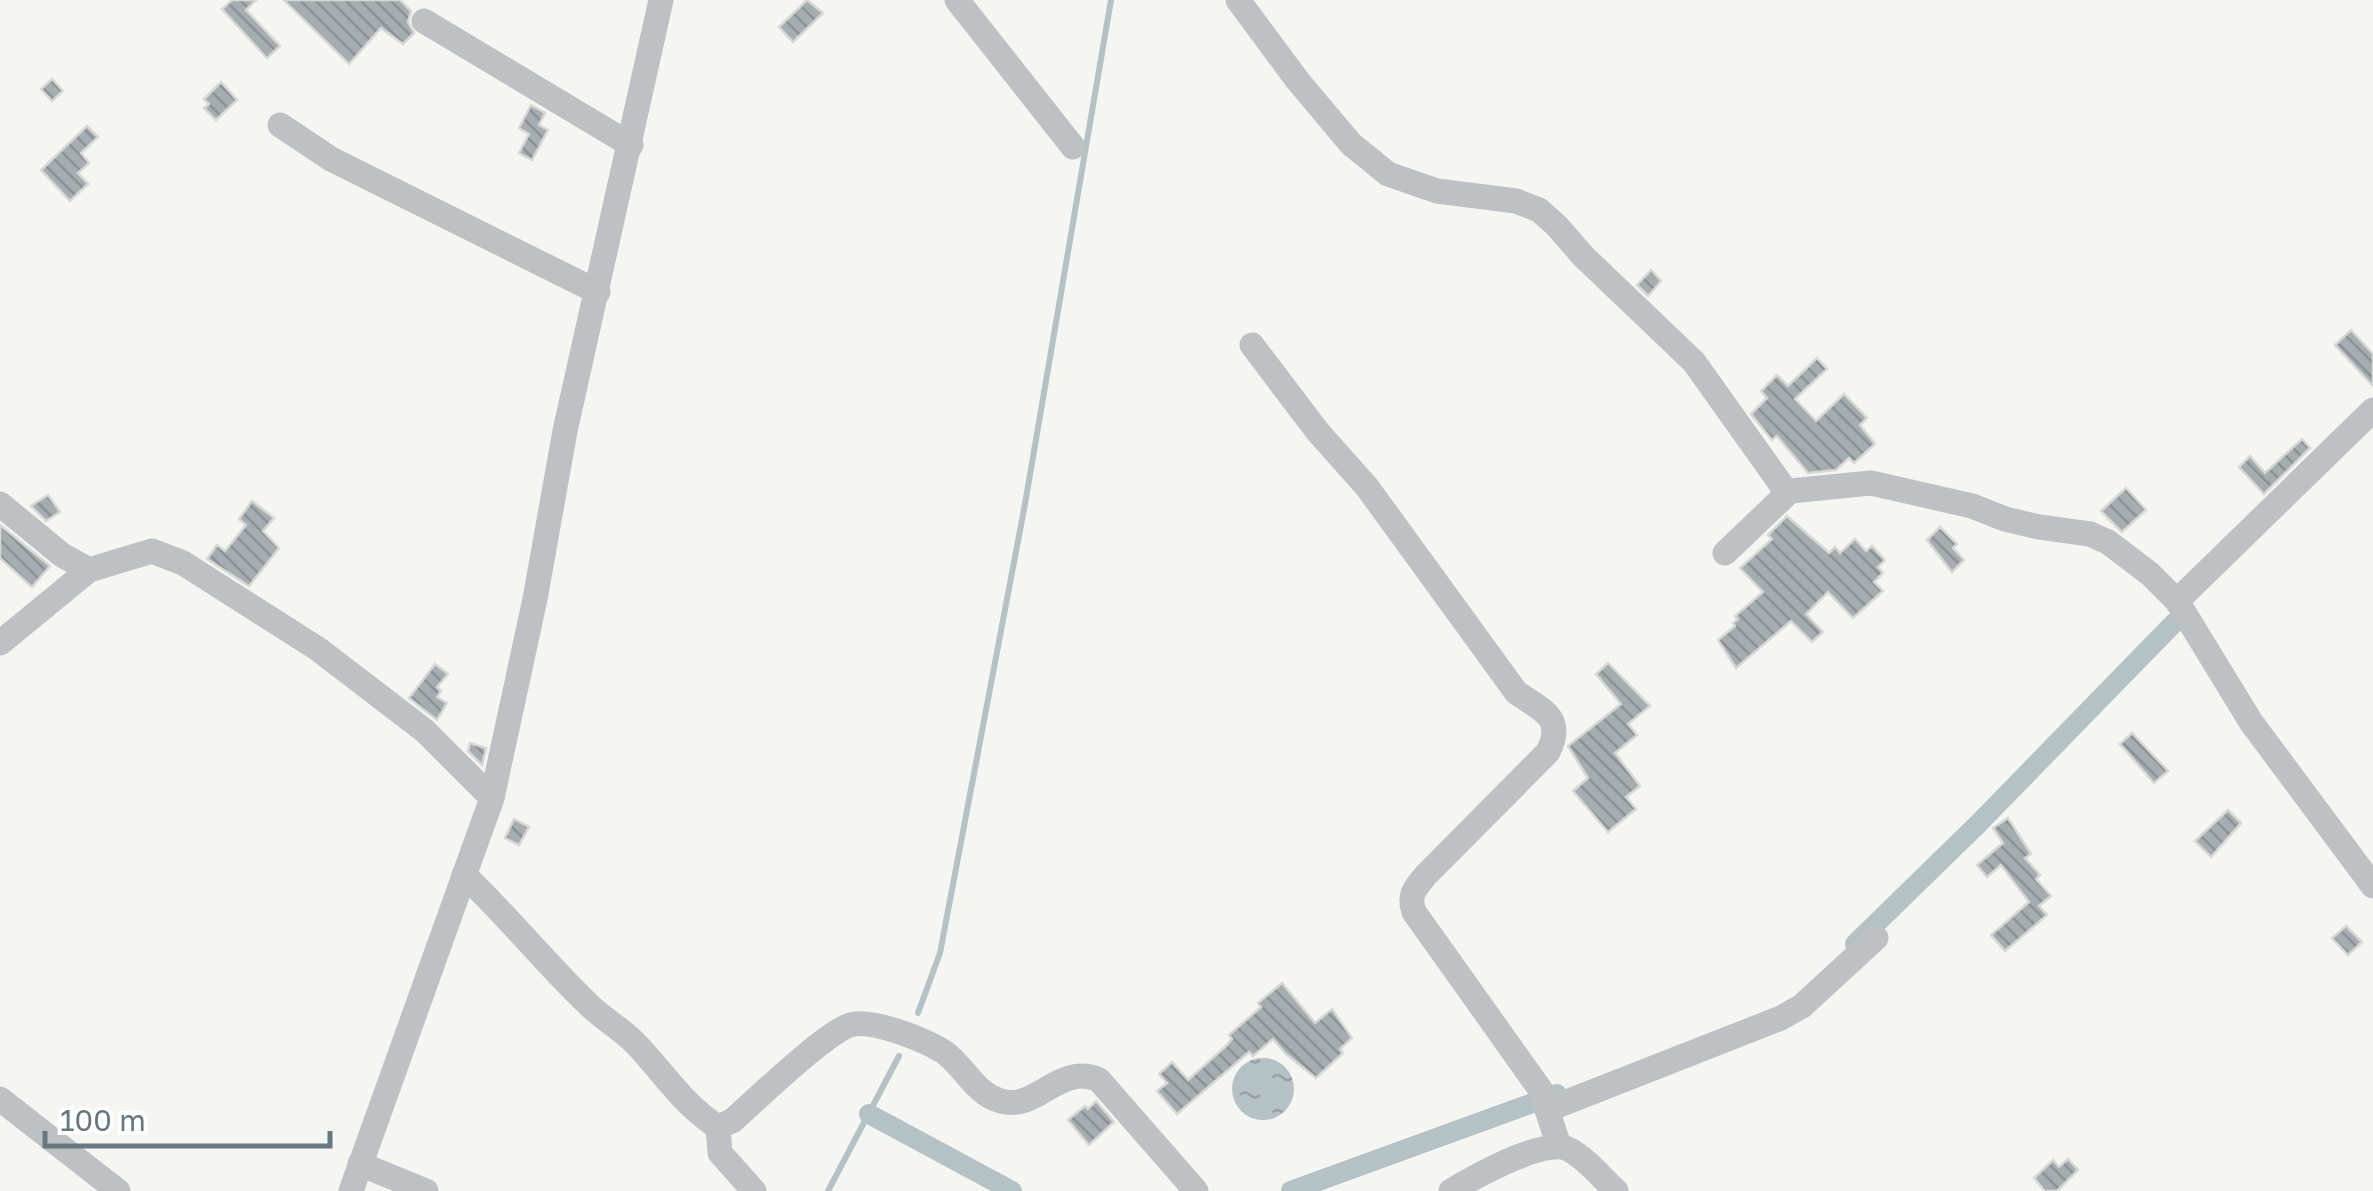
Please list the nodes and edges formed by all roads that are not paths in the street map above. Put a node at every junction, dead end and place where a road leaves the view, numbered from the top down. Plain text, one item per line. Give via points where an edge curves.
1 (661, 0) edge
2 (957, 0) edge
3 (1238, 0) edge
4 (424, 21) dead end
5 (280, 125) dead end
6 (631, 145) junction
7 (1072, 146) dead end
8 (598, 292) junction
9 (1252, 345) dead end
10 (2373, 410) edge
11 (1790, 492) junction
12 (0, 504) edge
13 (1725, 554) dead end
14 (89, 570) junction
15 (2177, 601) junction
16 (0, 644) edge
17 (492, 798) junction
18 (464, 875) junction
19 (2373, 886) edge
20 (1876, 938) dead end
21 (0, 1100) edge
22 (1545, 1101) junction
23 (718, 1127) junction
24 (1559, 1146) junction
25 (360, 1164) junction
26 (118, 1191) edge
27 (351, 1191) edge
28 (426, 1191) edge
29 (754, 1191) edge
30 (1196, 1191) edge
31 (1450, 1191) edge
32 (1616, 1191) edge

1 - 6 street
2 - 7 street
3 - 11 street via 1351,144 1388,174 1437,191 1516,201 1557,226 1694,362
4 - 6 street
5 - 8 street via 331,159
6 - 8 street
8 - 17 street
9 - 22 street via 1378,502 1516,692 1548,714 1554,727 1548,752 1426,874 1410,901
10 - 15 street
11 - 13 street
11 - 15 street via 1871,484 2039,528 2090,534
12 - 14 street
14 - 16 street
14 - 17 street via 152,552 183,563 318,649 425,731
15 - 19 street via 2251,722
17 - 18 street
18 - 23 street
18 - 25 street
20 - 22 street via 1780,1018
21 - 26 street
22 - 24 street
23 - 29 street via 720,1153
23 - 30 street via 830,1036 868,1022 934,1046 998,1101 1014,1104 1072,1076 1099,1080
24 - 31 street via 1525,1154
24 - 32 street
25 - 27 street
25 - 28 street

